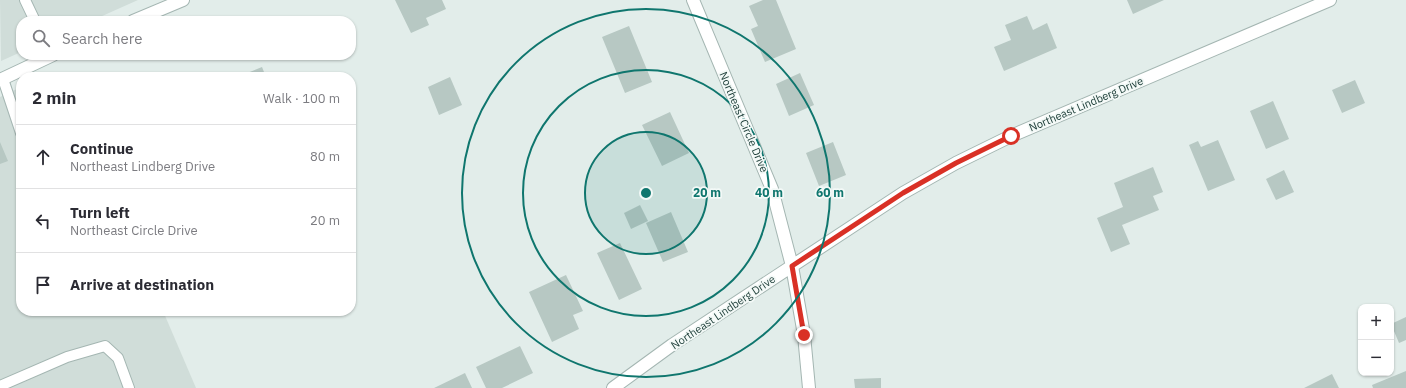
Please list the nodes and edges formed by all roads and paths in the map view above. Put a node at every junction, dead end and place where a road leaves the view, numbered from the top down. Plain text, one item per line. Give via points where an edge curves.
1 (25, 0) edge
2 (183, 0) edge
3 (693, 0) edge
4 (1330, 0) edge
5 (33, 16) edge
6 (145, 16) edge
7 (42, 60) edge
8 (17, 72) edge
9 (16, 73) edge
10 (1, 80) edge
11 (16, 120) edge
12 (792, 266) junction
13 (0, 386) edge
14 (129, 388) edge
15 (613, 388) edge
16 (809, 388) edge

1 - 5 lane
2 - 6 street
3 - 12 street, Northeast Circle Drive via 772,189
4 - 12 street, Northeast Lindberg Drive via 1011,136 956,163 903,193
7 - 8 street
9 - 10 street
10 - 11 lane
12 - 15 street, Northeast Lindberg Drive via 672,345
12 - 16 street, Northeast Circle Drive via 804,335
13 - 14 lane via 67,357 105,346 118,358

